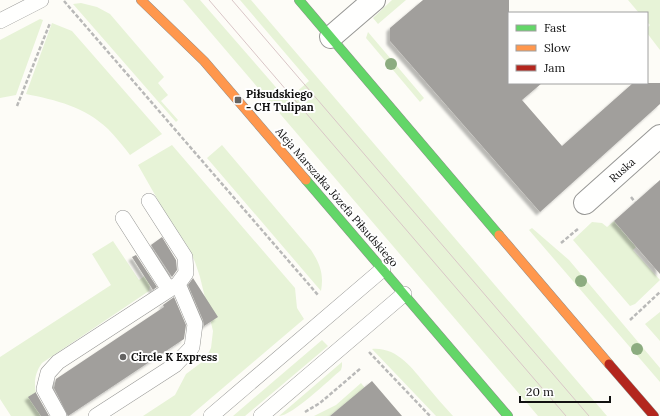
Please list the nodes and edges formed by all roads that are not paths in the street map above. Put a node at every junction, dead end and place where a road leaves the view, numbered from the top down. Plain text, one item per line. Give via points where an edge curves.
1 (41, 0) edge
2 (141, 0) edge
3 (299, 0) edge
4 (374, 0) edge
5 (0, 21) edge
6 (331, 38) junction
7 (660, 136) edge
8 (149, 201) dead end
9 (585, 203) dead end
10 (123, 218) dead end
11 (383, 269) junction
12 (174, 287) junction
13 (404, 294) junction
14 (59, 416) edge
15 (96, 416) edge
16 (211, 416) edge
17 (262, 416) edge
18 (508, 416) edge
19 (654, 416) edge

1 - 5 lane
2 - 11 main road, Aleja Marszałka Józefa Piłsudskiego via 204,61
3 - 6 main road
4 - 6 street
6 - 19 main road
7 - 9 street, Ruska
8 - 12 lane via 185,258 186,273
10 - 12 lane
11 - 13 main road, Aleja Marszałka Józefa Piłsudskiego
11 - 16 lane
12 - 14 lane via 58,362 48,373 44,389
12 - 15 lane via 195,324 192,347 175,365
13 - 17 lane
13 - 18 main road, Aleja Marszałka Józefa Piłsudskiego

